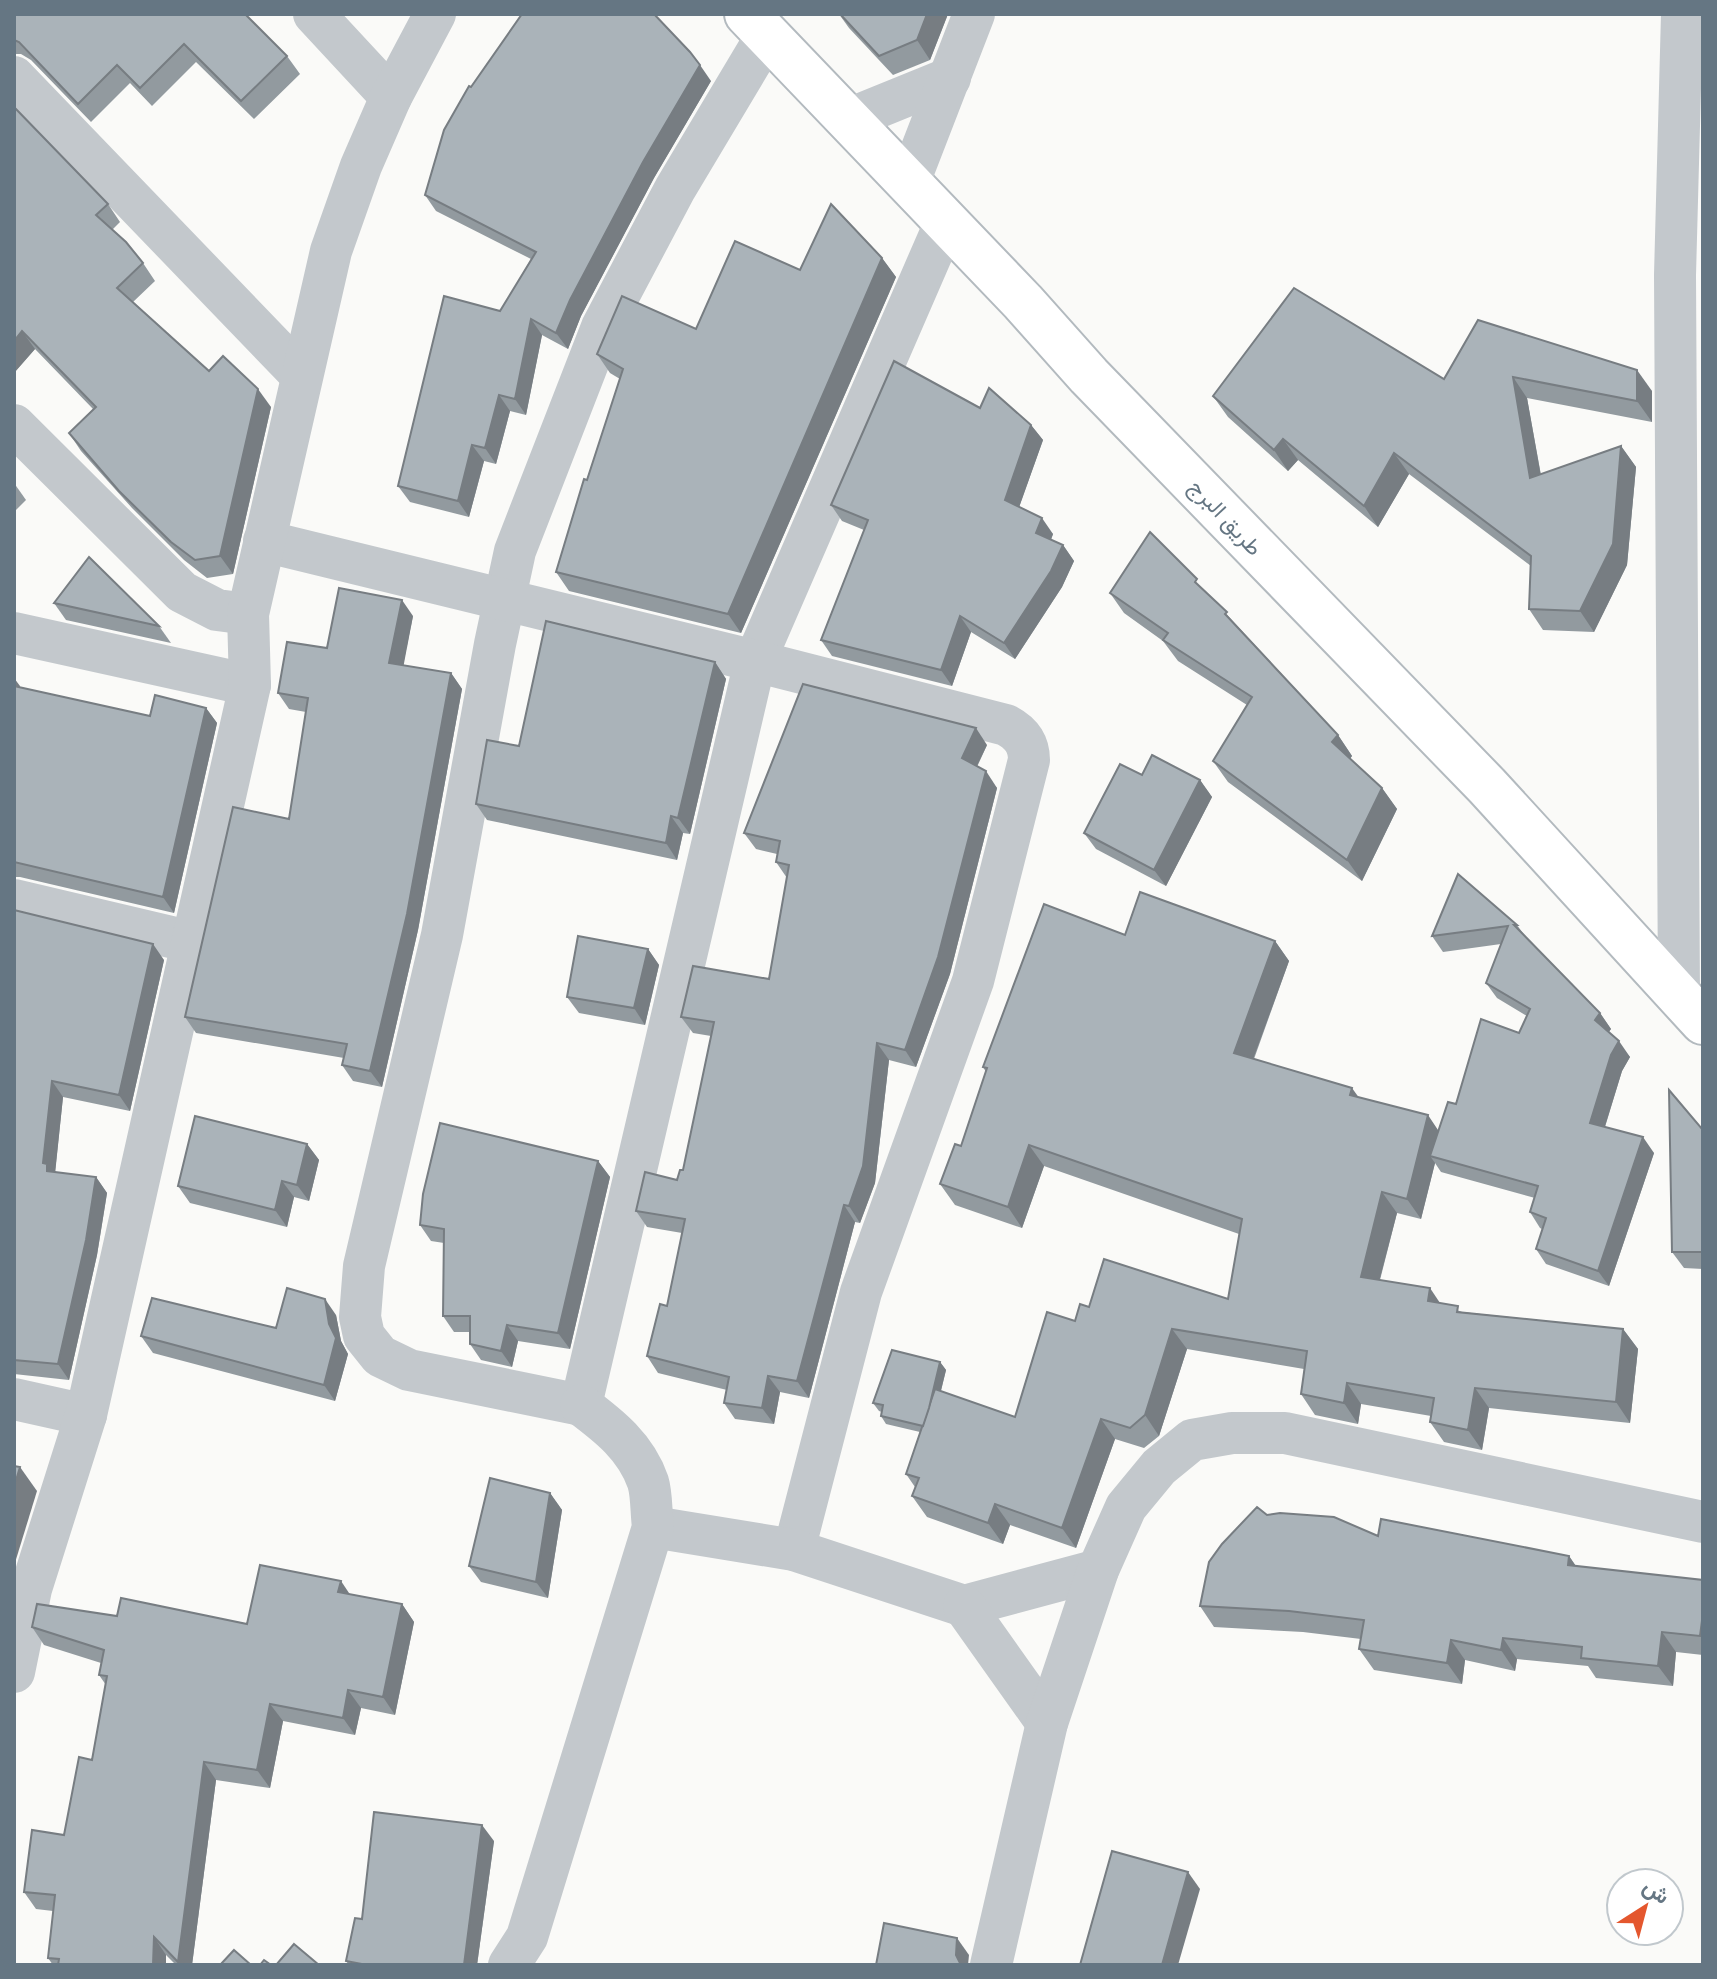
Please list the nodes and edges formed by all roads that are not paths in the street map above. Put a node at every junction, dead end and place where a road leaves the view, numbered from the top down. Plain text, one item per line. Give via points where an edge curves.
1 (314, 14) edge
2 (435, 14) edge
3 (974, 14) edge
4 (1682, 14) edge
5 (757, 25) edge
6 (14, 77) edge
7 (950, 78) junction
8 (391, 97) junction
9 (849, 119) junction
10 (909, 182) junction
11 (946, 221) junction
12 (301, 375) junction
13 (14, 425) edge
14 (264, 541) junction
15 (505, 599) junction
16 (248, 614) junction
17 (14, 633) edge
18 (755, 661) junction
19 (250, 685) junction
20 (14, 900) edge
21 (192, 942) junction
22 (1691, 1010) edge
23 (14, 1399) edge
24 (581, 1405) junction
25 (86, 1415) junction
26 (1703, 1522) edge
27 (653, 1527) junction
28 (794, 1550) junction
29 (1098, 1570) junction
30 (964, 1606) junction
31 (14, 1672) edge
32 (1047, 1723) junction
33 (509, 1965) edge
34 (991, 1965) edge

1 - 8 street
2 - 8 street
3 - 7 street
4 - 22 street via 1675,275
5 - 9 street, طريق البرج
5 - 15 street via 602,327 515,551
6 - 12 street
7 - 9 street
7 - 10 street
8 - 12 street via 331,251
9 - 10 street, طريق البرج
10 - 11 street, طريق البرج
11 - 18 street
11 - 22 street, طريق البرج via 1487,786
12 - 14 street
13 - 16 street via 182,592 217,610
14 - 15 street
14 - 16 street
15 - 18 street
15 - 24 street via 442,935 364,1266 360,1317 364,1336 380,1356 409,1370
16 - 19 street
17 - 19 street
18 - 24 street
18 - 28 street via 1006,725 1029,747 973,981 861,1292
19 - 21 street
20 - 21 street
21 - 25 street
23 - 25 street
24 - 27 street via 633,1451 649,1483
25 - 31 street via 31,1589
26 - 29 street via 1285,1433 1232,1433 1192,1440 1159,1467 1126,1507
27 - 28 street
27 - 33 street via 527,1937
28 - 30 street
29 - 30 street
29 - 32 street
30 - 32 street
32 - 34 street

